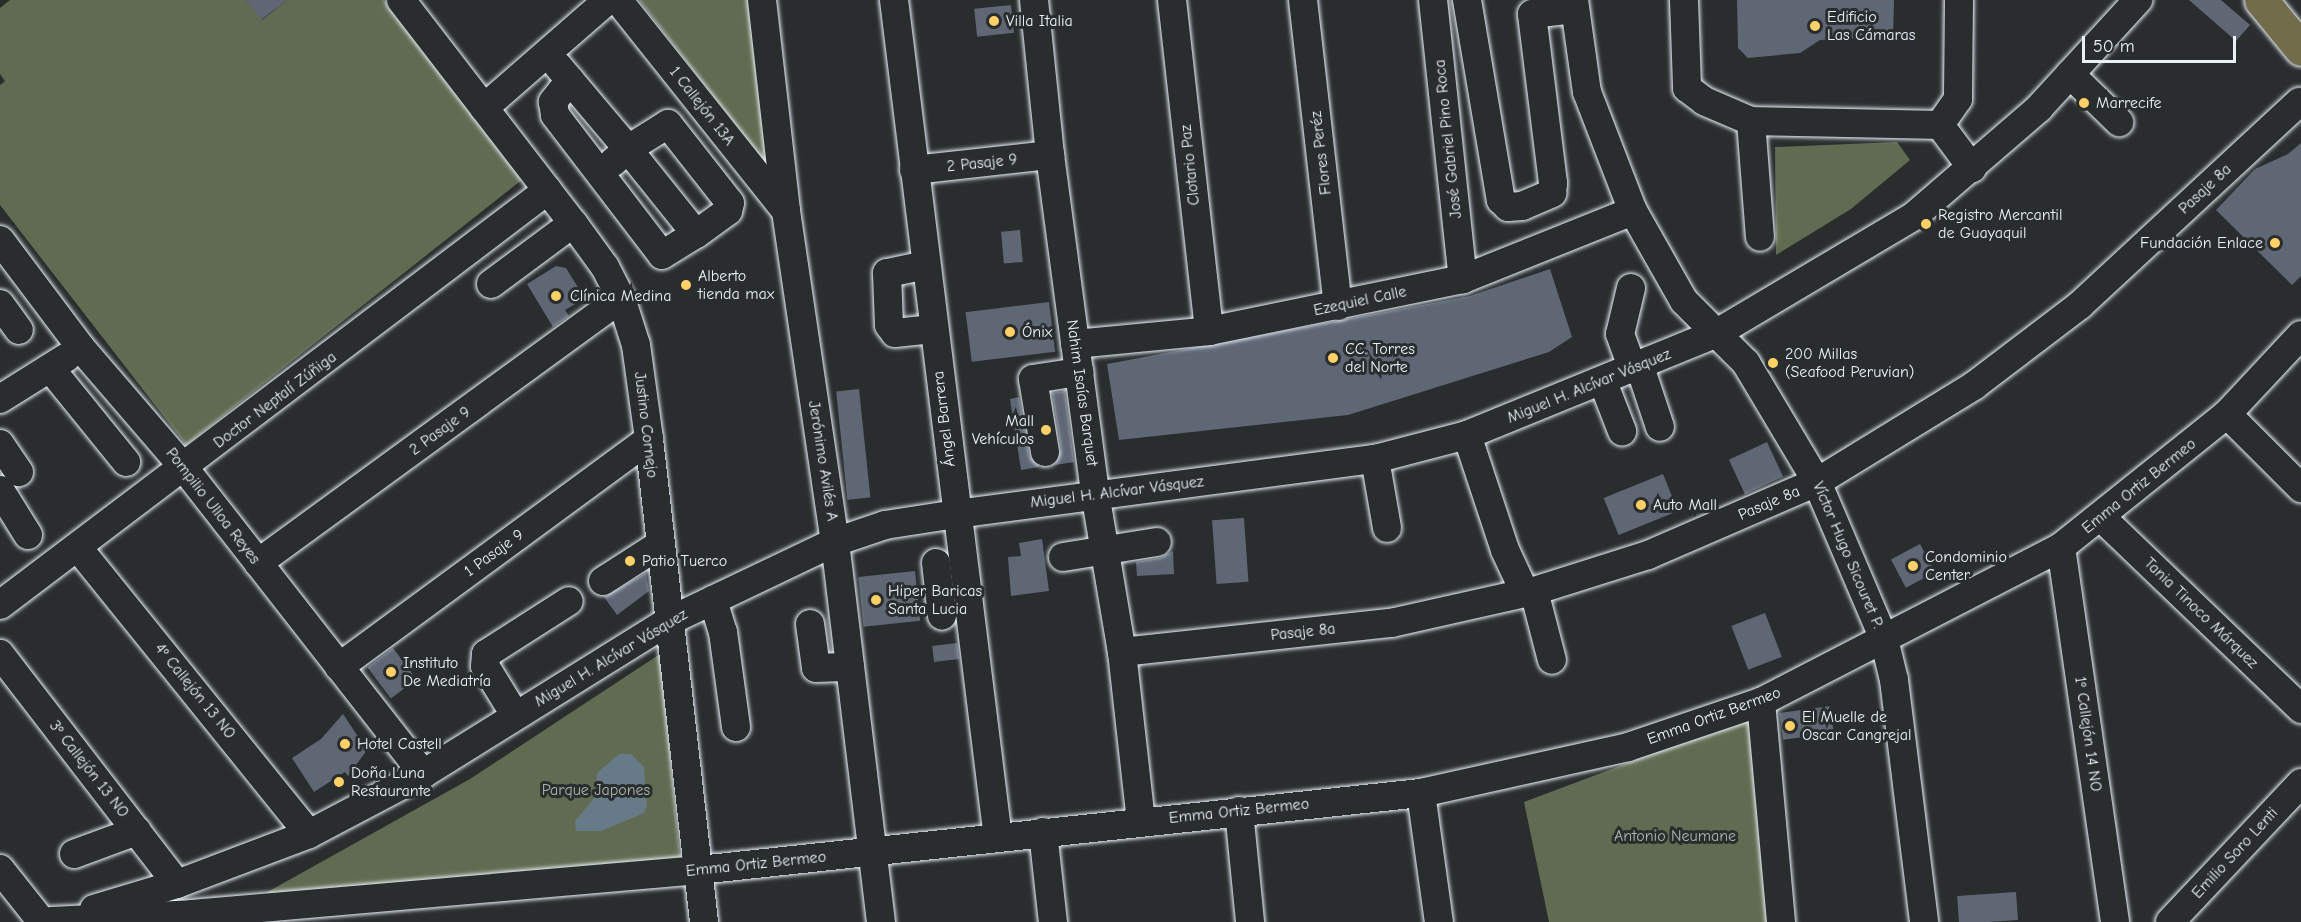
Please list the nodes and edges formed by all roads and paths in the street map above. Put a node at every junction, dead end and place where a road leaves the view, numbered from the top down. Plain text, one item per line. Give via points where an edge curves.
1 (608, 0) edge
2 (618, 0) edge
3 (762, 0) edge
4 (894, 0) edge
5 (1034, 0) edge
6 (1172, 0) edge
7 (1303, 0) edge
8 (1433, 0) edge
9 (1467, 0) edge
10 (1684, 0) edge
11 (1959, 0) edge
12 (2138, 0) edge
13 (2261, 0) edge
14 (2276, 0) edge
15 (407, 2) edge
16 (1574, 4) edge
17 (1531, 7) edge
18 (2301, 21) edge
19 (2301, 49) edge
20 (548, 53) junction
21 (2070, 74) junction
22 (570, 80) junction
23 (2299, 102) dead end
24 (484, 108) junction
25 (1751, 121) junction
26 (2119, 122) dead end
27 (1940, 125) junction
28 (628, 149) junction
29 (1050, 155) junction
30 (1972, 168) junction
31 (914, 170) junction
32 (599, 173) junction
33 (549, 190) junction
34 (1634, 211) junction
35 (786, 212) junction
36 (573, 223) junction
37 (696, 234) junction
38 (1760, 237) dead end
39 (0, 241) edge
40 (926, 265) junction
41 (1463, 279) junction
42 (491, 284) dead end
43 (1631, 288) dead end
44 (621, 298) junction
45 (0, 304) edge
46 (1338, 306) junction
47 (933, 329) junction
48 (19, 330) dead end
49 (1209, 331) junction
50 (1717, 333) junction
51 (2301, 335) edge
52 (1075, 344) junction
53 (81, 348) junction
54 (50, 368) junction
55 (1636, 368) junction
56 (1079, 372) junction
57 (1603, 382) junction
58 (0, 399) edge
59 (2227, 414) junction
60 (1660, 427) dead end
61 (1622, 431) dead end
62 (1467, 435) junction
63 (649, 440) junction
64 (0, 444) edge
65 (1045, 452) dead end
66 (1375, 459) junction
67 (126, 462) dead end
68 (185, 469) junction
69 (9, 481) edge
70 (1817, 482) junction
71 (2301, 488) edge
72 (1095, 493) junction
73 (956, 514) junction
74 (2102, 518) junction
75 (1387, 528) dead end
76 (28, 535) dead end
77 (836, 542) junction
78 (1156, 542) dead end
79 (659, 545) junction
80 (2061, 547) junction
81 (79, 549) junction
82 (1105, 549) junction
83 (1063, 557) dead end
84 (258, 563) junction
85 (946, 570) junction
86 (603, 581) dead end
87 (1530, 592) junction
88 (713, 600) junction
89 (569, 601) dead end
90 (0, 605) edge
91 (942, 616) dead end
92 (667, 622) junction
93 (810, 624) dead end
94 (1884, 639) junction
95 (1122, 652) junction
96 (0, 654) edge
97 (1552, 660) dead end
98 (339, 667) junction
99 (850, 667) junction
100 (1761, 702) junction
101 (2301, 709) edge
102 (515, 715) junction
103 (736, 727) dead end
104 (423, 774) junction
105 (2301, 783) edge
106 (1421, 793) junction
107 (1239, 811) junction
108 (1141, 821) junction
109 (137, 831) junction
110 (1043, 832) junction
111 (309, 834) junction
112 (998, 838) junction
113 (873, 852) junction
114 (74, 854) dead end
115 (0, 869) edge
116 (699, 870) junction
117 (177, 884) junction
118 (42, 922) edge
119 (49, 922) edge
120 (704, 922) edge
121 (881, 922) edge
122 (1053, 922) edge
123 (1250, 922) edge
124 (1439, 922) edge
125 (1781, 922) edge
126 (1924, 922) edge
127 (2115, 922) edge
128 (2169, 922) edge

1 - 20 street
2 - 35 street, 1 Callejón 13A
3 - 35 street, Jerónimo Avilés A
4 - 31 street, Ángel Barrera
5 - 29 street, Nahim Isaías Barquet
6 - 49 street, Clotario Paz
7 - 46 street, Flores Peréz
8 - 41 street, José Gabriel Pino Roca
9 - 17 street via 1501,200 1508,207 1522,206 1552,193
10 - 25 street via 1687,88 1694,95
11 - 27 street via 1958,99
12 - 21 street, Miguel H. Alcívar Vásquez
13 - 19 main road
14 - 18 main road
15 - 24 street, Justino Cornejo
16 - 17 street
16 - 34 street, Víctor Hugo Sicouret P. via 1587,92
20 - 22 street
20 - 24 street
21 - 26 street
21 - 30 street, Miguel H. Alcívar Vásquez
22 - 28 street
22 - 32 street via 552,109
23 - 70 street, Pasaje 8a via 2080,304 1975,385
24 - 33 street, Justino Cornejo
25 - 27 street
25 - 38 street
27 - 30 street
28 - 32 street
28 - 37 street
28 - 37 street via 668,124 730,202 728,211
29 - 31 street, 2 Pasaje 9
29 - 52 street, Nahim Isaías Barquet
30 - 50 street, Miguel H. Alcívar Vásquez via 1914,216
31 - 40 street, Ángel Barrera
32 - 37 street via 662,255
33 - 36 street, Justino Cornejo
33 - 68 street, Doctor Neptalí Zúñiga
34 - 41 street, Ezequiel Calle
34 - 50 street, Víctor Hugo Sicouret P. via 1684,301
35 - 77 street, Jerónimo Avilés A
36 - 42 street
36 - 44 street, Justino Cornejo via 605,267
39 - 53 street, Pompilio Ulloa Reyes
40 - 47 street, Ángel Barrera
40 - 47 street via 887,273 889,325 895,333
41 - 46 street, Ezequiel Calle
43 - 55 street via 1620,334
44 - 63 street, Justino Cornejo via 636,345
44 - 84 street, 2 Pasaje 9
45 - 48 street
46 - 49 street, Ezequiel Calle
47 - 73 street, Ángel Barrera
49 - 52 street, Ezequiel Calle
50 - 55 street, Miguel H. Alcívar Vásquez
50 - 70 street, Víctor Hugo Sicouret P. via 1746,363
51 - 59 street, Emma Ortiz Bermeo
52 - 56 street, Nahim Isaías Barquet
53 - 54 street
53 - 68 street, Pompilio Ulloa Reyes
54 - 58 street
54 - 67 street
55 - 57 street, Miguel H. Alcívar Vásquez
55 - 60 street
56 - 65 street via 1033,379
56 - 72 street, Nahim Isaías Barquet
57 - 61 street
57 - 62 street, Miguel H. Alcívar Vásquez
59 - 71 street
59 - 74 street, Emma Ortiz Bermeo
62 - 66 street, Miguel H. Alcívar Vásquez
62 - 87 street via 1504,550
63 - 79 street, Justino Cornejo
63 - 98 street, 1 Pasaje 9
64 - 69 street
66 - 72 street, Miguel H. Alcívar Vásquez
66 - 75 street
68 - 81 street, Doctor Neptalí Zúñiga
68 - 84 street, Pompilio Ulloa Reyes
69 - 76 street
70 - 87 street, Pasaje 8a via 1648,555
70 - 94 street, Víctor Hugo Sicouret P.
72 - 73 street, Miguel H. Alcívar Vásquez
72 - 82 street, Nahim Isaías Barquet
73 - 77 street, Miguel H. Alcívar Vásquez via 885,525
73 - 85 street, Ángel Barrera
74 - 80 street, Emma Ortiz Bermeo
74 - 101 street, Tania Tinoco Márquez
77 - 88 street, Miguel H. Alcívar Vásquez
77 - 99 street, Jerónimo Avilés A
78 - 82 street
79 - 86 street
79 - 92 street, Justino Cornejo
80 - 94 street, Emma Ortiz Bermeo
80 - 127 street, 1º Callejón 14 NO
81 - 90 street, Doctor Neptalí Zúñiga
81 - 111 street, 4º Callejón 13 NO
82 - 83 street
82 - 95 street, Nahim Isaías Barquet
84 - 98 street, Pompilio Ulloa Reyes
85 - 91 street
85 - 112 street, Ángel Barrera
87 - 95 street, Pasaje 8a via 1391,623
87 - 97 street
88 - 92 street, Miguel H. Alcívar Vásquez
88 - 103 street via 723,632
89 - 102 street via 486,654 485,666
92 - 102 street, Miguel H. Alcívar Vásquez
92 - 116 street, Justino Cornejo
93 - 99 street via 816,668
94 - 100 street, Emma Ortiz Bermeo
94 - 126 street, Víctor Hugo Sicouret P. via 1894,680
95 - 108 street, Nahim Isaías Barquet
96 - 109 street, 3º Callejón 13 NO
98 - 104 street, Pompilio Ulloa Reyes
99 - 113 street, Jerónimo Avilés A
100 - 106 street, Emma Ortiz Bermeo via 1628,747
100 - 125 street
102 - 104 street, Miguel H. Alcívar Vásquez
104 - 111 street, Miguel H. Alcívar Vásquez
105 - 128 street, Emilio Soro Lenti
106 - 107 street, Emma Ortiz Bermeo
106 - 124 street
107 - 108 street, Emma Ortiz Bermeo
107 - 123 street
108 - 110 street, Emma Ortiz Bermeo
109 - 114 street
109 - 117 street, 3º Callejón 13 NO
110 - 112 street, Emma Ortiz Bermeo
110 - 122 street
111 - 117 street, Miguel H. Alcívar Vásquez
112 - 113 street, Emma Ortiz Bermeo
113 - 116 street, Emma Ortiz Bermeo
113 - 121 street, Jerónimo Avilés A
115 - 118 street
116 - 119 street, Emma Ortiz Bermeo via 192,914
116 - 120 street, Justino Cornejo
117 - 119 street, Miguel H. Alcívar Vásquez

